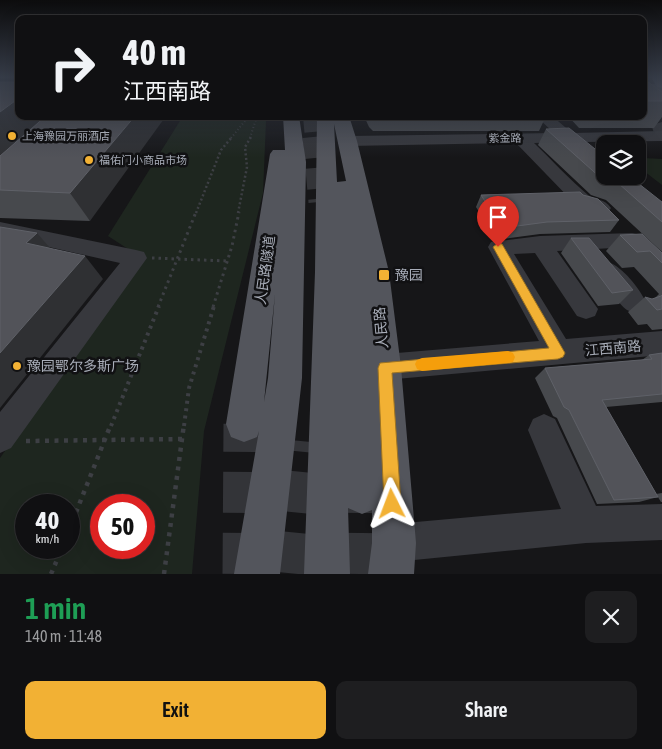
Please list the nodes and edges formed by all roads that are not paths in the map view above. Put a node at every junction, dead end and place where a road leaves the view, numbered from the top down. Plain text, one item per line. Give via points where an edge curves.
1 (289, 120) tunnel mouth
2 (291, 120) tunnel mouth
3 (325, 120) tunnel mouth
4 (330, 120) tunnel mouth
5 (548, 120) edge
6 (344, 129) edge
7 (662, 136) edge
8 (567, 137) junction
9 (520, 138) junction
10 (596, 161) edge
11 (0, 229) edge
12 (584, 242) junction
13 (540, 244) junction
14 (634, 302) edge
15 (586, 308) dead end
16 (662, 343) edge
17 (558, 353) junction
18 (384, 368) junction
19 (244, 424) tunnel mouth
20 (544, 430) dead end
21 (10, 439) edge
22 (362, 494) tunnel mouth
23 (662, 522) edge
24 (586, 525) junction
25 (393, 559) edge
26 (257, 574) edge
27 (326, 574) edge

1 - 19 main road, 人民路隧道 via 280,154
2 - 26 main road via 296,162 285,378
3 - 27 main road via 328,272
4 - 22 main road via 342,170 357,341
5 - 8 street
6 - 9 street, 紫金路
6 - 18 main road, 人民路 via 376,272
7 - 8 street, 紫金路
8 - 9 street, 紫金路
8 - 10 street
9 - 12 street via 583,201 598,205 638,246
11 - 21 street via 136,258
12 - 13 street
12 - 14 street
13 - 15 lane
13 - 17 street via 498,247
16 - 17 street, 江西南路
17 - 18 street, 江西南路
18 - 25 main road, 人民路
20 - 24 street
23 - 24 street
24 - 25 street

